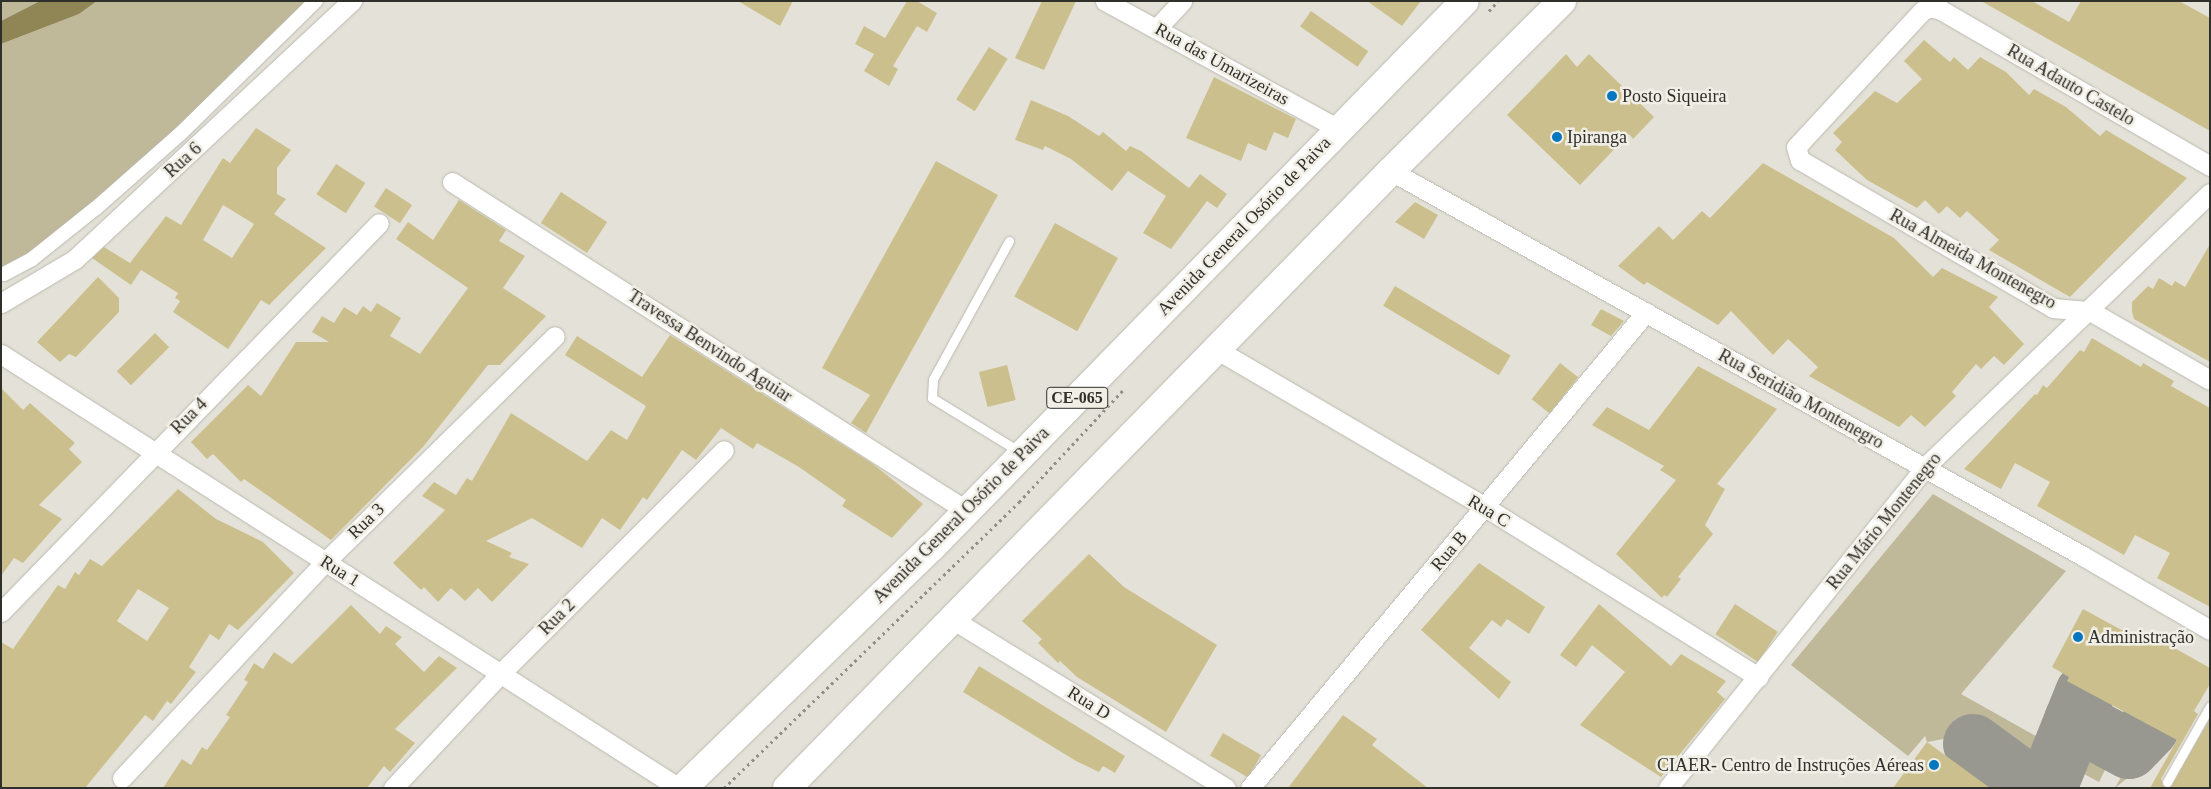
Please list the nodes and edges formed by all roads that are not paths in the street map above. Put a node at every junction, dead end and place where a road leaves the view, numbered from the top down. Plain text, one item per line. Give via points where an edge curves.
1 (316, 1) edge
2 (352, 1) edge
3 (1105, 1) edge
4 (1182, 1) edge
5 (1465, 1) edge
6 (1558, 3) edge
7 (1930, 7) joint
8 (1157, 28) junction
9 (1339, 129) junction
10 (2210, 166) edge
11 (1391, 170) junction
12 (452, 182) dead end
13 (2210, 193) edge
14 (379, 223) dead end
15 (1009, 241) dead end
16 (4, 274) dead end
17 (1, 303) edge
18 (2090, 311) junction
19 (1646, 312) junction
20 (555, 336) dead end
21 (1216, 349) junction
22 (1, 354) edge
23 (2210, 380) edge
24 (724, 450) dead end
25 (154, 451) junction
26 (1022, 453) junction
27 (1924, 467) junction
28 (1485, 508) junction
29 (967, 511) junction
30 (325, 562) junction
31 (1, 612) edge
32 (952, 619) junction
33 (2210, 630) edge
34 (502, 673) junction
35 (1758, 677) junction
36 (2210, 706) edge
37 (122, 778) dead end
38 (2167, 782) dead end
39 (393, 788) edge
40 (681, 788) edge
41 (787, 788) edge
42 (1226, 788) edge
43 (1250, 788) edge
44 (1668, 788) edge

1 - 16 street via 180,134 96,208 32,259
2 - 17 street, Rua 6 via 75,259
3 - 8 street, Rua das Umarizeiras
4 - 8 street
5 - 9 main road, Avenida General Osório de Paiva / CE-065
6 - 11 main road
7 - 10 street, Rua Adauto Castelo
7 - 18 street, Rua Almeida Montenegro via 1922,11 1804,136 1796,152 1800,160 2053,308
8 - 9 street, Rua das Umarizeiras
9 - 26 main road, Avenida General Osório de Paiva / CE-065
11 - 19 street, Rua Seridião Montenegro
11 - 21 main road
12 - 29 street, Travessa Benvindo Aguiar
13 - 18 street, Rua Mário Montenegro
14 - 25 street, Rua 4
15 - 26 lane via 933,379 932,398
18 - 23 street, Rua Almeida Montenegro
18 - 27 street, Rua Mário Montenegro
19 - 27 street, Rua Seridião Montenegro
19 - 28 street, Rua B
20 - 30 street, Rua 3
21 - 28 street, Rua C
21 - 32 main road
22 - 25 street, Rua 1
24 - 34 street, Rua 2
25 - 30 street, Rua 1
25 - 31 street, Rua 4
26 - 29 main road, Avenida General Osório de Paiva / CE-065
27 - 33 street, Rua Seridião Montenegro
27 - 35 street, Rua Mário Montenegro
28 - 35 street, Rua C
28 - 43 street, Rua B
29 - 40 main road, Avenida General Osório de Paiva / CE-065
30 - 34 street, Rua 1
30 - 37 street, Rua 3
32 - 41 main road
32 - 42 street, Rua D
34 - 39 street, Rua 2
34 - 40 street, Rua 1
35 - 44 street, Rua Mário Montenegro
36 - 38 lane

